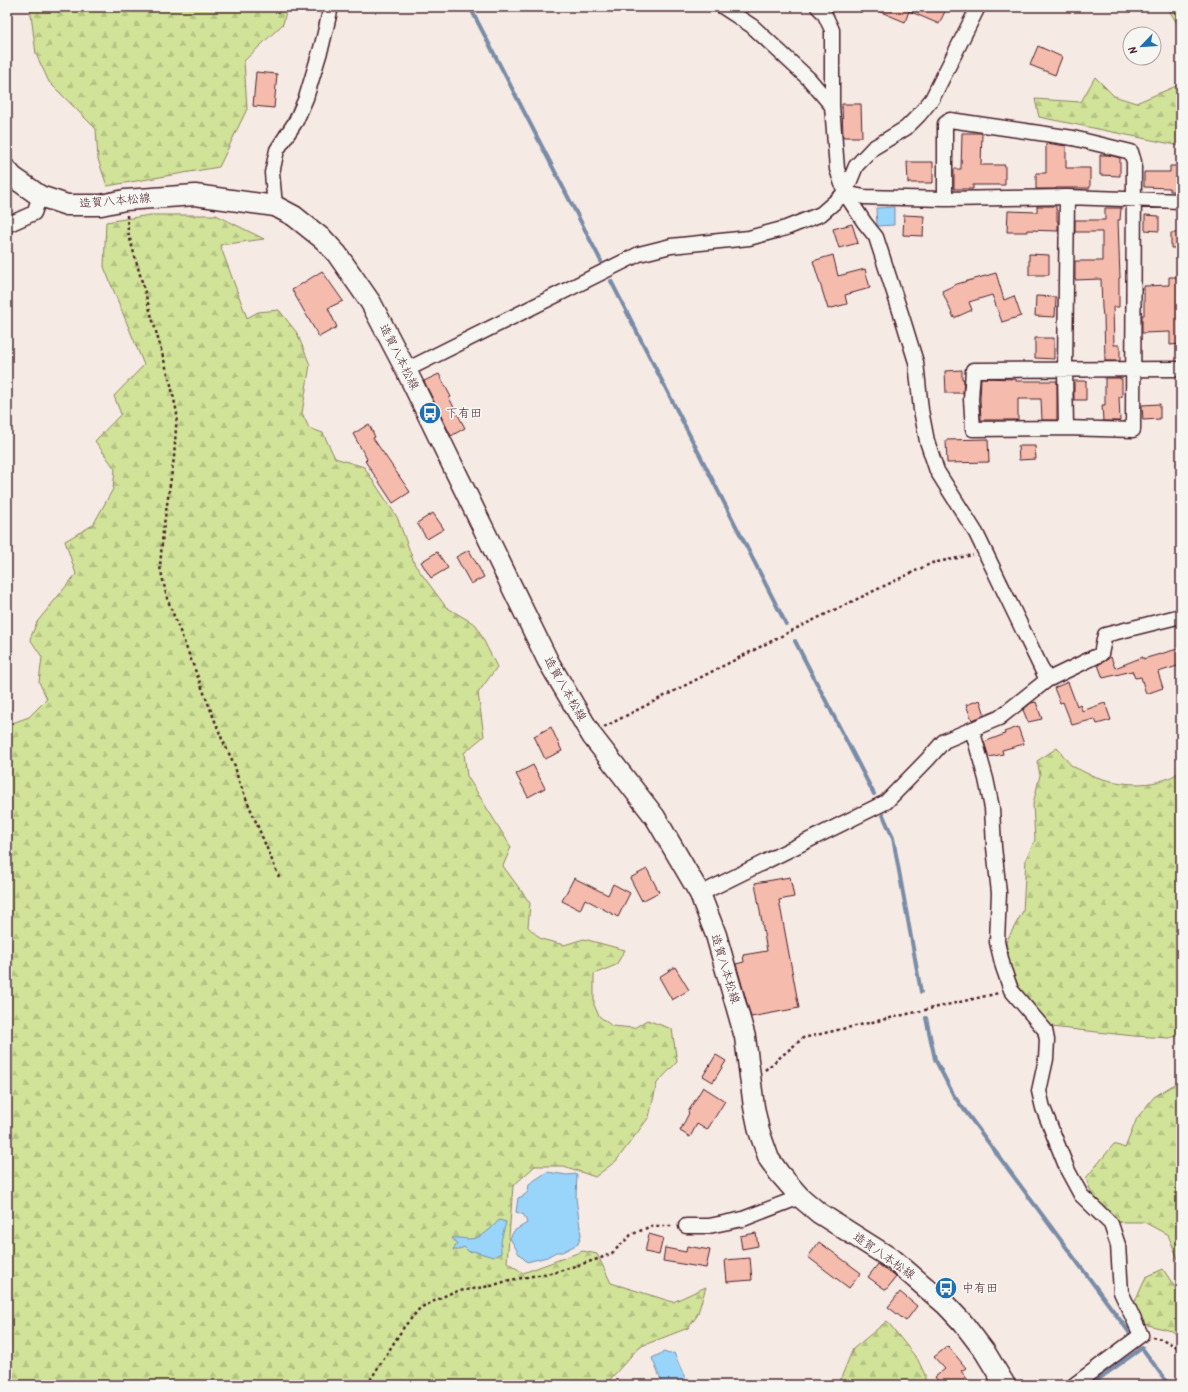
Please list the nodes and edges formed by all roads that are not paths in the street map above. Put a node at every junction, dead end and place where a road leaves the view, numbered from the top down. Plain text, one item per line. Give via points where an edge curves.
1 (331, 7) edge
2 (724, 7) edge
3 (818, 7) edge
4 (978, 7) edge
5 (832, 106) junction
6 (7, 170) edge
7 (845, 193) junction
8 (40, 196) junction
9 (1067, 197) junction
10 (945, 199) junction
11 (1134, 199) junction
12 (1181, 201) edge
13 (275, 206) junction
14 (7, 225) edge
15 (1181, 369) edge
16 (406, 370) junction
17 (1065, 370) junction
18 (1134, 370) junction
19 (1066, 428) junction
20 (1181, 616) edge
21 (1047, 680) junction
22 (972, 729) junction
23 (700, 894) junction
24 (800, 1197) junction
25 (686, 1226) road end
26 (1005, 1385) edge
27 (1074, 1385) edge

1 - 13 street via 306,98 296,121 277,150 272,173
2 - 5 street via 752,26 809,79
3 - 5 street via 824,13 832,30
4 - 7 street via 932,99 906,128 874,148 856,166
5 - 7 street via 837,170
6 - 8 main road, 造賀八本松線
7 - 10 street via 864,197
7 - 16 street via 821,214 786,228 749,238 671,246 639,254
7 - 21 street via 876,237 904,320 916,362 927,441 937,471 976,533
8 - 13 main road, 造賀八本松線 via 67,205 101,205 125,200 195,195
8 - 14 street via 34,213
9 - 10 street
9 - 11 street
9 - 17 street
10 - 11 street via 945,124 950,120 1073,138 1131,152 1134,162
11 - 12 street
11 - 18 street
13 - 16 main road, 造賀八本松線 via 294,216 337,254 371,303
15 - 18 street
16 - 23 main road, 造賀八本松線 via 548,661 592,736 655,817
17 - 18 street
17 - 19 street
17 - 19 street via 973,370 971,399 973,429
18 - 19 street via 1133,430
20 - 21 street via 1105,635 1101,654
21 - 22 street via 999,718
22 - 23 street via 944,741 886,802
22 - 27 street via 992,808 999,893 997,942 1003,967 1011,990 1045,1030 1046,1059 1039,1091 1043,1108 1068,1171 1081,1195 1111,1224 1118,1245 1121,1292 1141,1335
23 - 24 main road, 造賀八本松線 via 716,935 745,1037 759,1131 769,1159
24 - 25 street via 743,1219 709,1226
24 - 26 main road, 造賀八本松線 via 819,1213 895,1261 927,1287 963,1323

